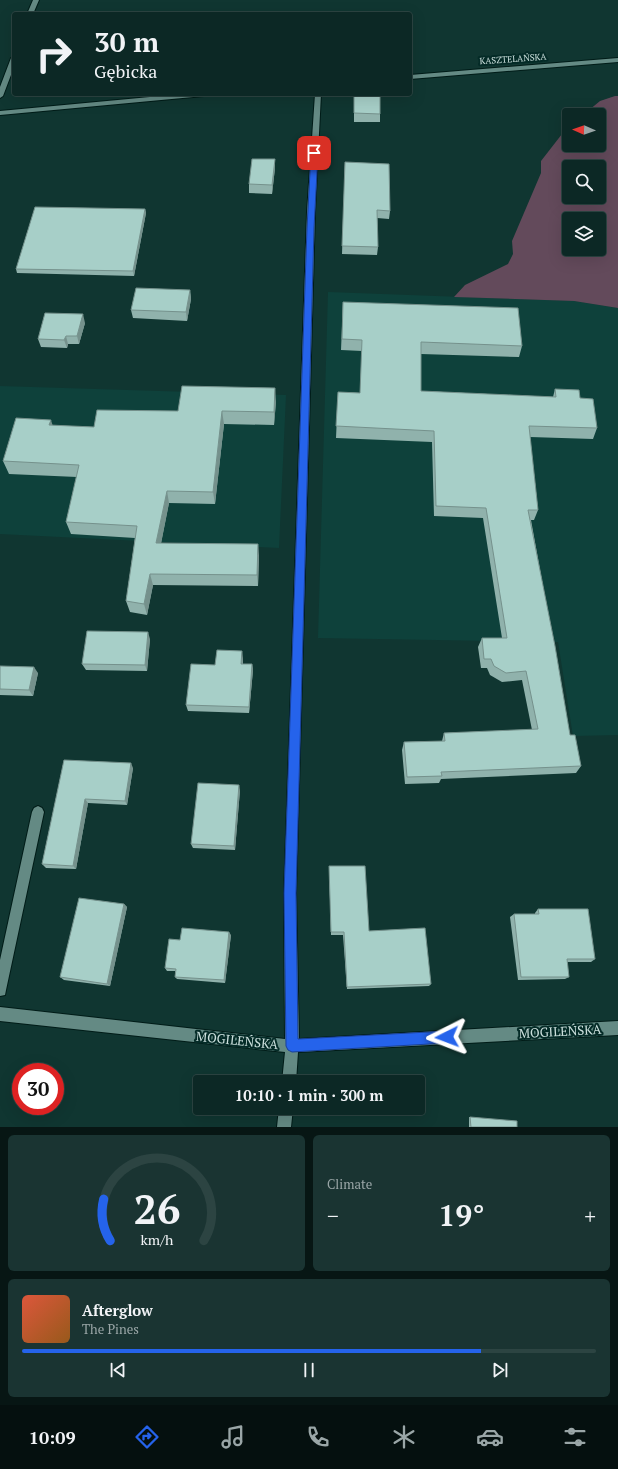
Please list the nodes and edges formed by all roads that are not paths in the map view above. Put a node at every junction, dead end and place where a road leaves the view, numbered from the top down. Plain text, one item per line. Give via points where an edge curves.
1 (36, 0) edge
2 (31, 12) edge
3 (618, 60) edge
4 (12, 63) edge
5 (412, 76) edge
6 (0, 96) edge
7 (183, 96) edge
8 (318, 96) edge
9 (0, 113) edge
10 (38, 812) dead end
11 (0, 990) edge
12 (0, 1014) edge
13 (618, 1028) edge
14 (292, 1046) junction
15 (290, 1075) edge
16 (285, 1115) edge
17 (284, 1127) edge

1 - 2 street
3 - 5 street, KASZTELAŃSKA
4 - 6 street
7 - 9 street
8 - 14 street via 311,212 294,729 290,893
10 - 11 street
12 - 14 street, MOGILEŃSKA
13 - 14 street, MOGILEŃSKA
14 - 15 street
16 - 17 street

